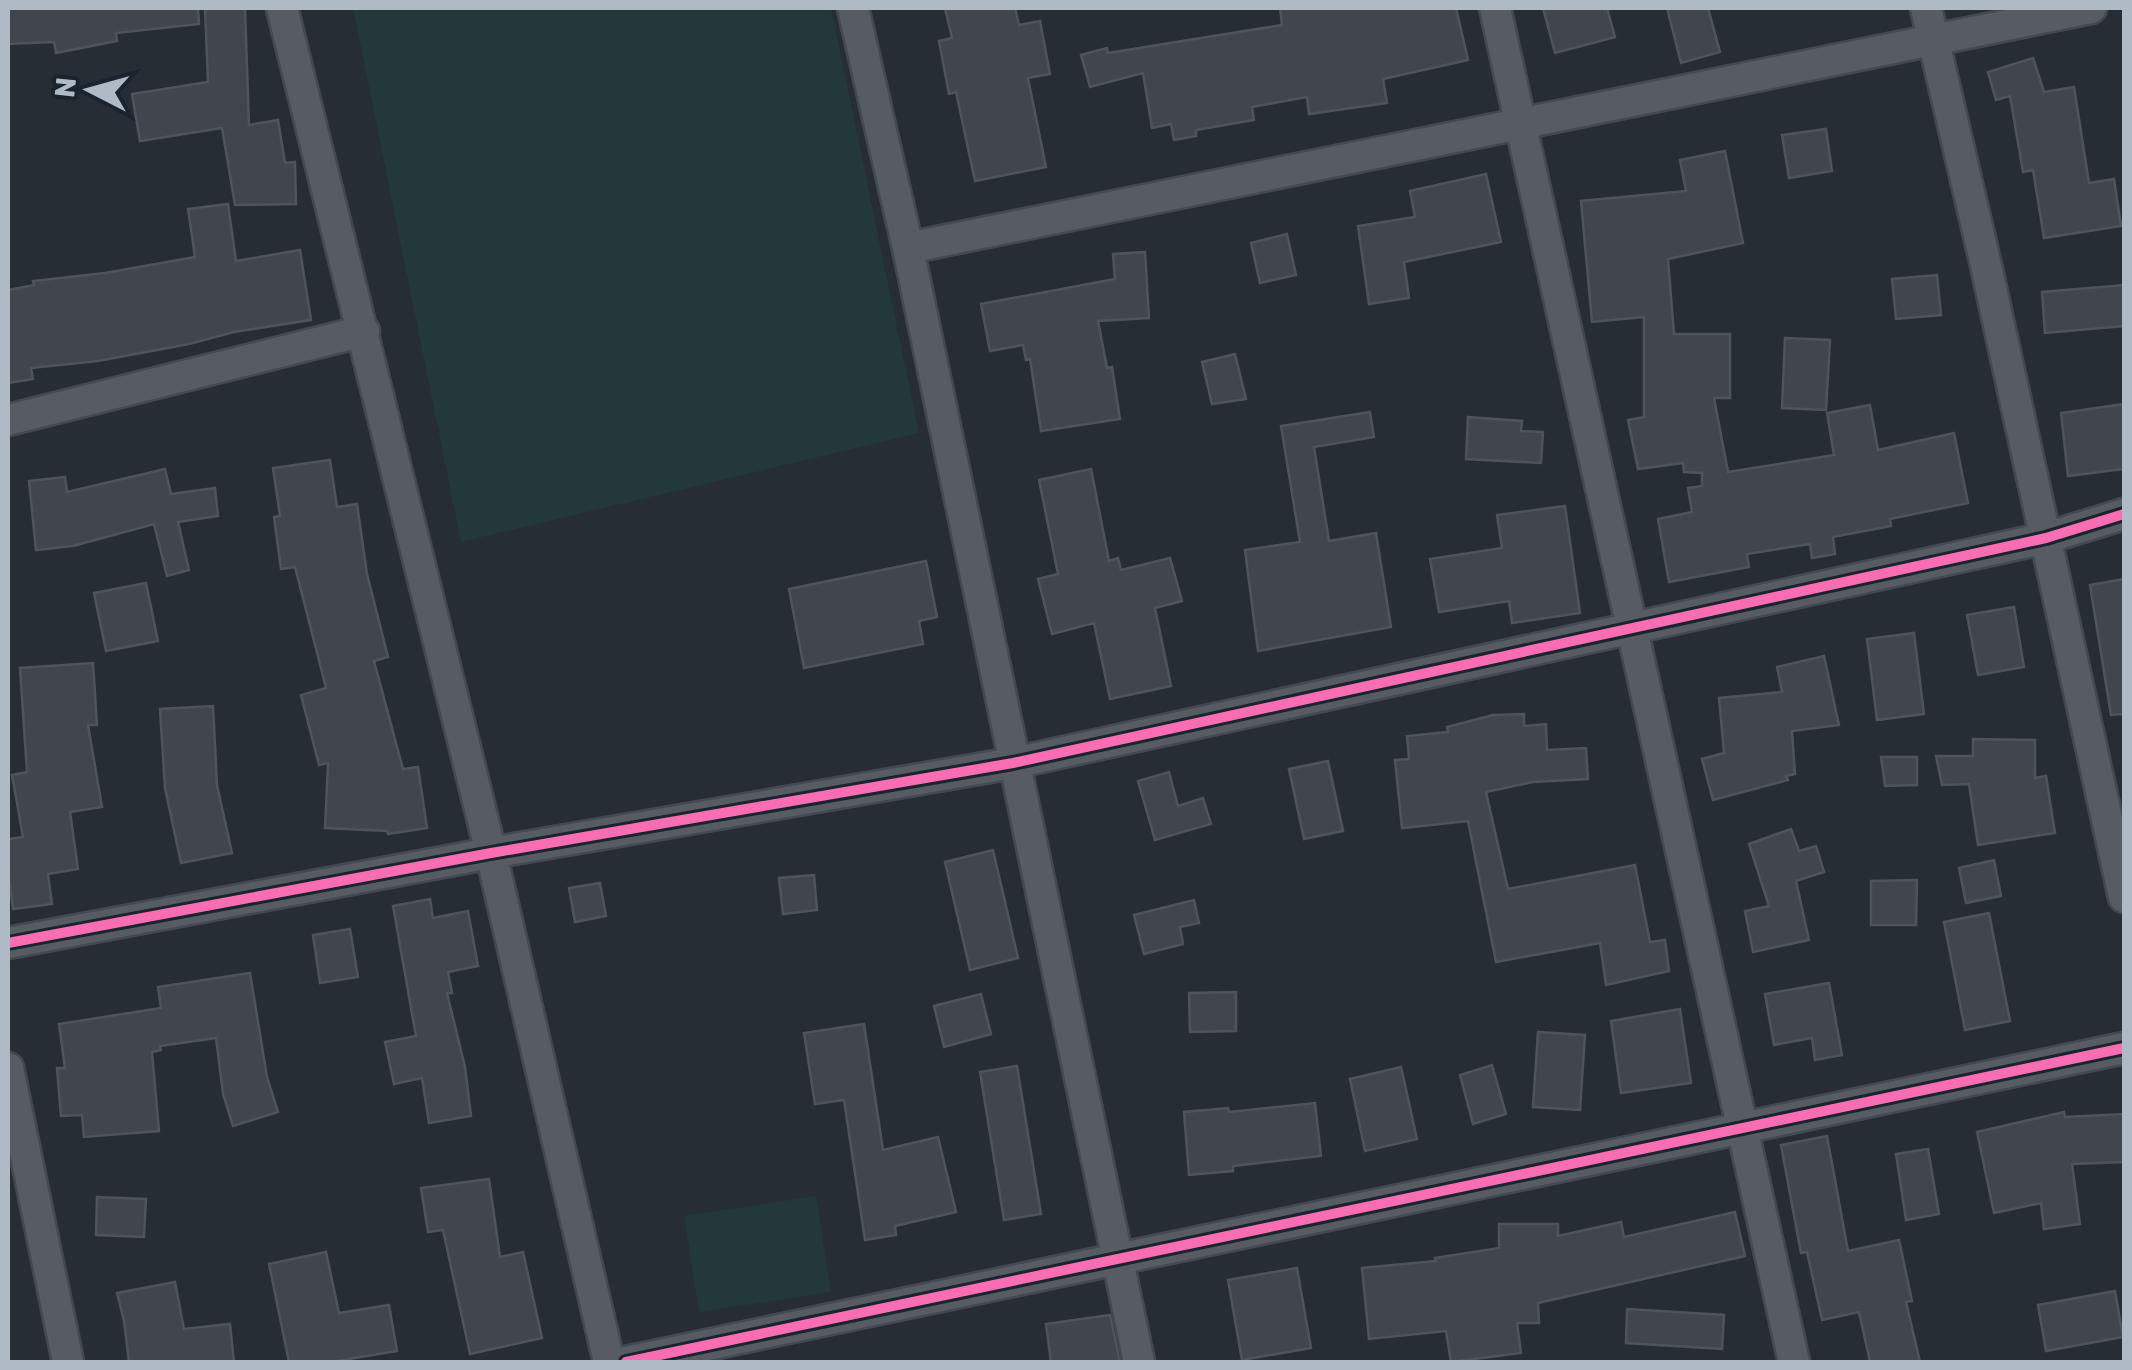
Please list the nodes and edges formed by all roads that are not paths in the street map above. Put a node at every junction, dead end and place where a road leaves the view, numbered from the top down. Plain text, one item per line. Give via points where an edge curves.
1 (282, 8) edge
2 (853, 8) edge
3 (1495, 8) edge
4 (1926, 8) edge
5 (2091, 8) edge
6 (1933, 39) junction
7 (1520, 122) junction
8 (908, 248) junction
9 (364, 330) junction
10 (8, 420) edge
11 (2124, 514) edge
12 (2046, 538) junction
13 (1632, 627) junction
14 (1013, 763) junction
15 (491, 853) junction
16 (2124, 897) edge
17 (8, 943) edge
18 (2124, 1048) edge
19 (8, 1068) edge
20 (1743, 1128) junction
21 (1118, 1257) junction
22 (68, 1362) edge
23 (610, 1362) edge
24 (626, 1362) edge
25 (1138, 1362) edge
26 (1794, 1362) edge

1 - 9 street
2 - 8 street
3 - 7 street
4 - 6 street
5 - 6 street
6 - 7 street
6 - 12 street
7 - 8 street
7 - 13 street
8 - 14 street
9 - 10 street
9 - 15 street
11 - 12 street
12 - 13 street
12 - 16 street
13 - 14 street
13 - 20 street
14 - 15 street
14 - 21 street
15 - 17 street
15 - 23 street
18 - 20 street
19 - 22 street
20 - 21 street
20 - 26 street
21 - 24 street
21 - 25 street

